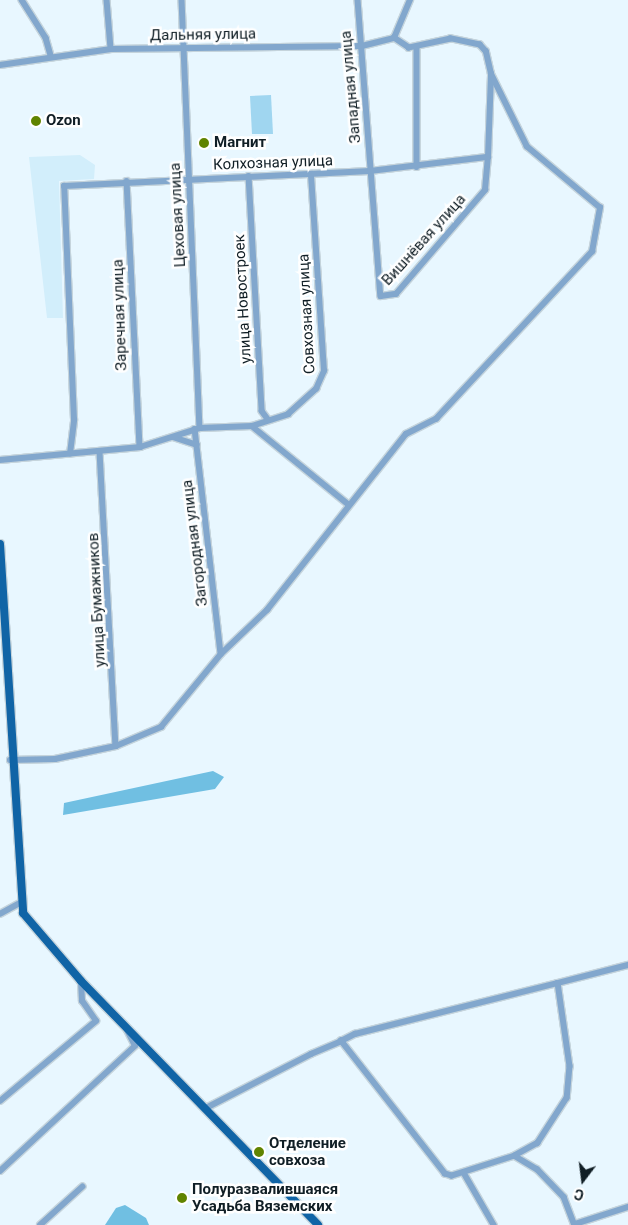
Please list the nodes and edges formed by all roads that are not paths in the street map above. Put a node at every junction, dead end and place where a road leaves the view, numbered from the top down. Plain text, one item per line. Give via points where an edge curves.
1 (22, 0) edge
2 (107, 0) edge
3 (182, 0) edge
4 (358, 0) edge
5 (410, 0) edge
6 (394, 38) junction
7 (362, 46) junction
8 (184, 48) junction
9 (417, 48) junction
10 (111, 49) junction
11 (51, 56) junction
12 (0, 65) edge
13 (490, 74) junction
14 (488, 157) junction
15 (417, 167) junction
16 (370, 171) junction
17 (311, 174) junction
18 (249, 176) junction
19 (188, 178) junction
20 (127, 181) junction
21 (267, 418) junction
22 (252, 426) junction
23 (197, 429) junction
24 (172, 436) junction
25 (196, 445) junction
26 (140, 447) junction
27 (100, 452) junction
28 (70, 454) junction
29 (0, 460) edge
30 (348, 504) junction
31 (0, 544) edge
32 (221, 654) junction
33 (4, 674) edge
34 (116, 746) junction
35 (10, 760) junction
36 (20, 903) junction
37 (0, 914) edge
38 (628, 965) edge
39 (81, 981) junction
40 (558, 983) junction
41 (126, 1027) junction
42 (341, 1040) junction
43 (0, 1101) edge
44 (206, 1108) junction
45 (516, 1156) junction
46 (0, 1171) edge
47 (464, 1173) junction
48 (82, 1186) dead end
49 (628, 1207) edge
50 (40, 1225) edge
51 (318, 1225) edge
52 (494, 1225) edge
53 (575, 1225) edge

1 - 11 street via 46,38
2 - 10 street
3 - 8 street, Цеховая улица
4 - 7 street, Западная улица
5 - 6 street via 401,28
6 - 7 street, Дальняя улица
6 - 9 street via 402,45
7 - 8 street, Дальняя улица
7 - 16 street, Западная улица
8 - 10 street, Дальняя улица
8 - 19 street, Цеховая улица
9 - 13 street via 451,40 480,45
9 - 15 street
10 - 11 street, Дальняя улица
11 - 12 street, Дальняя улица
13 - 14 street
13 - 30 street via 527,147 600,208 597,238 574,274 436,419 406,434
14 - 15 street, Колхозная улица
14 - 16 street, Вишнёвая улица via 485,190 396,294 384,298 378,286
15 - 16 street, Колхозная улица
16 - 17 street, Колхозная улица
17 - 18 street, Колхозная улица
17 - 21 street, Совхозная улица via 323,381 288,414
18 - 19 street, Колхозная улица
18 - 21 street, улица Новостроек via 262,411
19 - 20 street, Колхозная улица
19 - 23 street, Цеховая улица
20 - 26 street, Заречная улица
20 - 28 street, Колхозная улица via 64,186 74,420
21 - 22 street, Совхозная улица
22 - 23 street, Совхозная улица
22 - 30 street
23 - 24 street, Совхозная улица
23 - 25 street, Загородная улица
24 - 25 street
24 - 26 street, Совхозная улица
25 - 32 street, Загородная улица
26 - 27 street, Совхозная улица
27 - 28 street, Совхозная улица
27 - 34 street, улица Бумажников
28 - 29 street, Совхозная улица
30 - 32 street via 267,610
31 - 33 main road
32 - 34 street via 161,727
33 - 35 main road
34 - 35 street via 55,759
35 - 36 main road
36 - 37 street
36 - 39 main road via 28,923
38 - 40 street
39 - 41 main road
39 - 43 street via 82,1001 96,1021
40 - 42 street
40 - 45 street via 570,1066 567,1098 538,1143
41 - 44 main road
41 - 46 street via 135,1046
42 - 44 street
42 - 47 street via 445,1174
44 - 51 main road
45 - 47 street
45 - 53 street via 537,1169 564,1197
47 - 52 street
48 - 50 street
49 - 53 street

